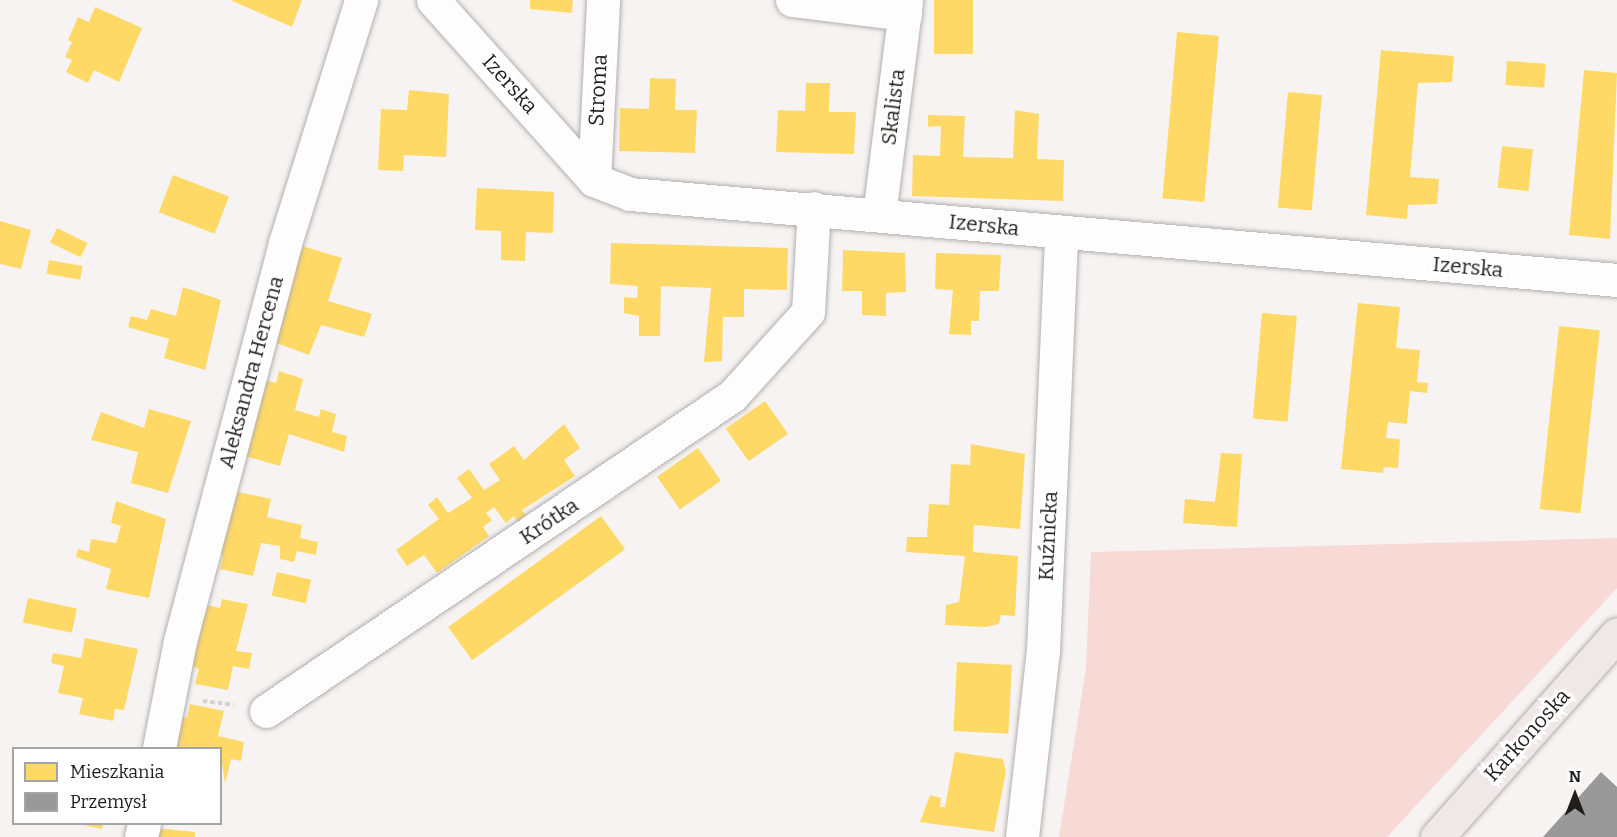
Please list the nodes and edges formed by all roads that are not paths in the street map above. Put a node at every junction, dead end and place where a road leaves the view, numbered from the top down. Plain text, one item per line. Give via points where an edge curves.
1 (361, 0) edge
2 (434, 0) edge
3 (603, 0) edge
4 (792, 0) edge
5 (905, 7) edge
6 (594, 180) junction
7 (814, 208) junction
8 (879, 215) junction
9 (1061, 233) junction
10 (1617, 280) edge
11 (1617, 634) edge
12 (266, 711) road end
13 (159, 747) edge
14 (1022, 837) edge
15 (1437, 837) edge

1 - 13 street, Aleksandra Hercena via 285,243 169,695
2 - 6 street, Izerska
3 - 6 street, Stroma
4 - 5 street
5 - 8 street, Skalista
6 - 7 street, Izerska via 630,194
7 - 8 street, Izerska
7 - 12 street, Krótka via 808,312 732,396
8 - 9 street, Izerska
9 - 10 street, Izerska
9 - 14 street, Kuźnicka via 1043,651
11 - 15 main road, Karkonoska

